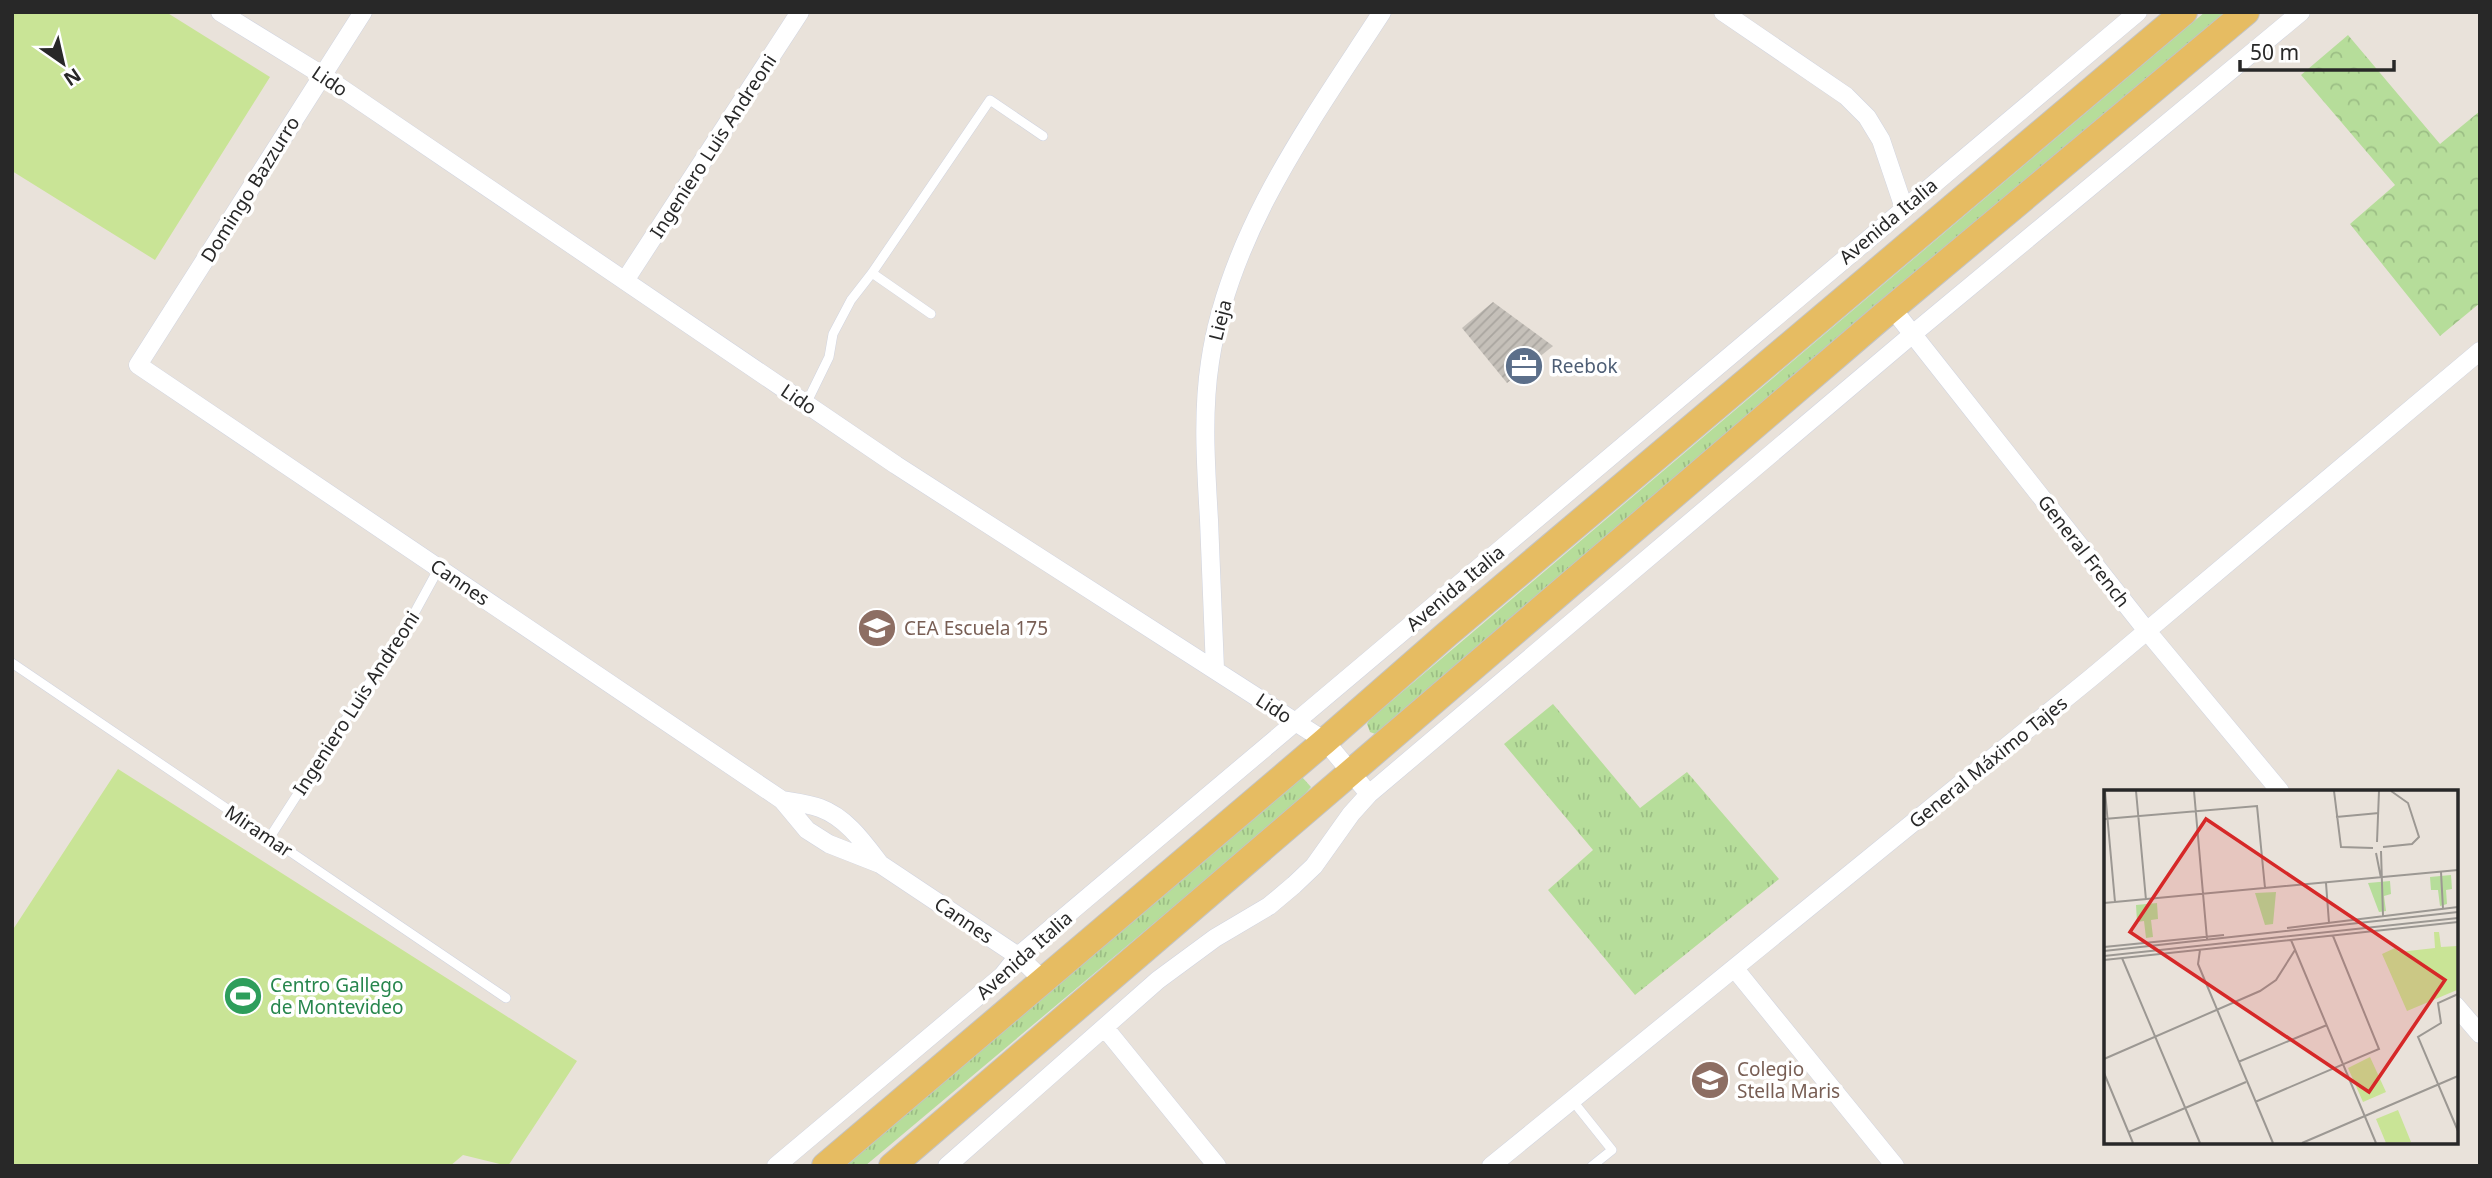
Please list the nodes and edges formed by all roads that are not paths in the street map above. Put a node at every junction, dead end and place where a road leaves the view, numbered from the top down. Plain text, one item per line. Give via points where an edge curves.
1 (220, 12) edge
2 (363, 12) edge
3 (800, 12) edge
4 (1382, 12) edge
5 (1723, 12) edge
6 (2137, 12) edge
7 (2184, 12) edge
8 (2246, 12) edge
9 (2301, 12) edge
10 (322, 75) junction
11 (1043, 136) dead end
12 (1904, 208) junction
13 (872, 273) junction
14 (626, 279) junction
15 (1892, 308) junction
16 (931, 314) dead end
17 (1914, 333) junction
18 (2480, 351) edge
19 (138, 365) joint
20 (806, 404) junction
21 (439, 568) junction
22 (2147, 631) junction
23 (12, 663) edge
24 (1215, 669) junction
25 (1296, 722) junction
26 (1325, 741) junction
27 (1350, 771) junction
28 (2279, 790) edge
29 (1370, 794) junction
30 (782, 800) junction
31 (270, 838) junction
32 (880, 864) junction
33 (1018, 956) junction
34 (1735, 969) junction
35 (1043, 980) junction
36 (506, 998) dead end
37 (2457, 1006) edge
38 (1105, 1028) junction
39 (2480, 1034) edge
40 (1572, 1100) junction
41 (776, 1166) edge
42 (825, 1166) edge
43 (892, 1166) edge
44 (947, 1166) edge
45 (1217, 1166) edge
46 (1491, 1166) edge
47 (1592, 1166) edge
48 (1895, 1166) edge

1 - 10 street, Lido
2 - 10 street, Domingo Bazzurro
3 - 14 street, Ingeniero Luis Andreoni
4 - 24 street, Lieja via 1266,200 1226,293 1210,362 1205,444
5 - 12 street via 1846,96 1867,117 1881,140
6 - 12 street, Avenida Italia
7 - 26 main road, Avenida Italia
8 - 15 main road
9 - 17 street
10 - 14 street, Lido
10 - 19 street, Domingo Bazzurro
11 - 13 lane via 990,100
12 - 25 street, Avenida Italia
13 - 16 lane
13 - 20 lane via 833,334 829,357
14 - 20 street, Lido
15 - 17 street, General French
15 - 27 main road
17 - 22 street, General French
17 - 29 street
18 - 22 street, General Máximo Tajes
19 - 21 street, Cannes
20 - 24 street, Lido
21 - 30 street, Cannes
21 - 31 lane, Ingeniero Luis Andreoni
22 - 28 street, General French
22 - 34 street, General Máximo Tajes
23 - 31 lane, Miramar
24 - 25 street, Lido
25 - 26 street, Lido
25 - 33 street, Avenida Italia
26 - 27 street, Lido
26 - 35 main road, Avenida Italia
27 - 29 street, Lido
27 - 43 main road
29 - 38 street via 1294,885 1158,980
30 - 32 street, Cannes via 807,830
30 - 32 street, Cannes via 820,808 839,818
31 - 36 lane, Miramar
32 - 33 street, Cannes
33 - 35 street, Cannes
33 - 41 street, Avenida Italia via 1002,976
34 - 40 street, General Máximo Tajes
34 - 48 street
35 - 42 main road, Avenida Italia
37 - 39 street
38 - 44 street
38 - 45 street
40 - 46 street, General Máximo Tajes
40 - 47 lane via 1612,1150

